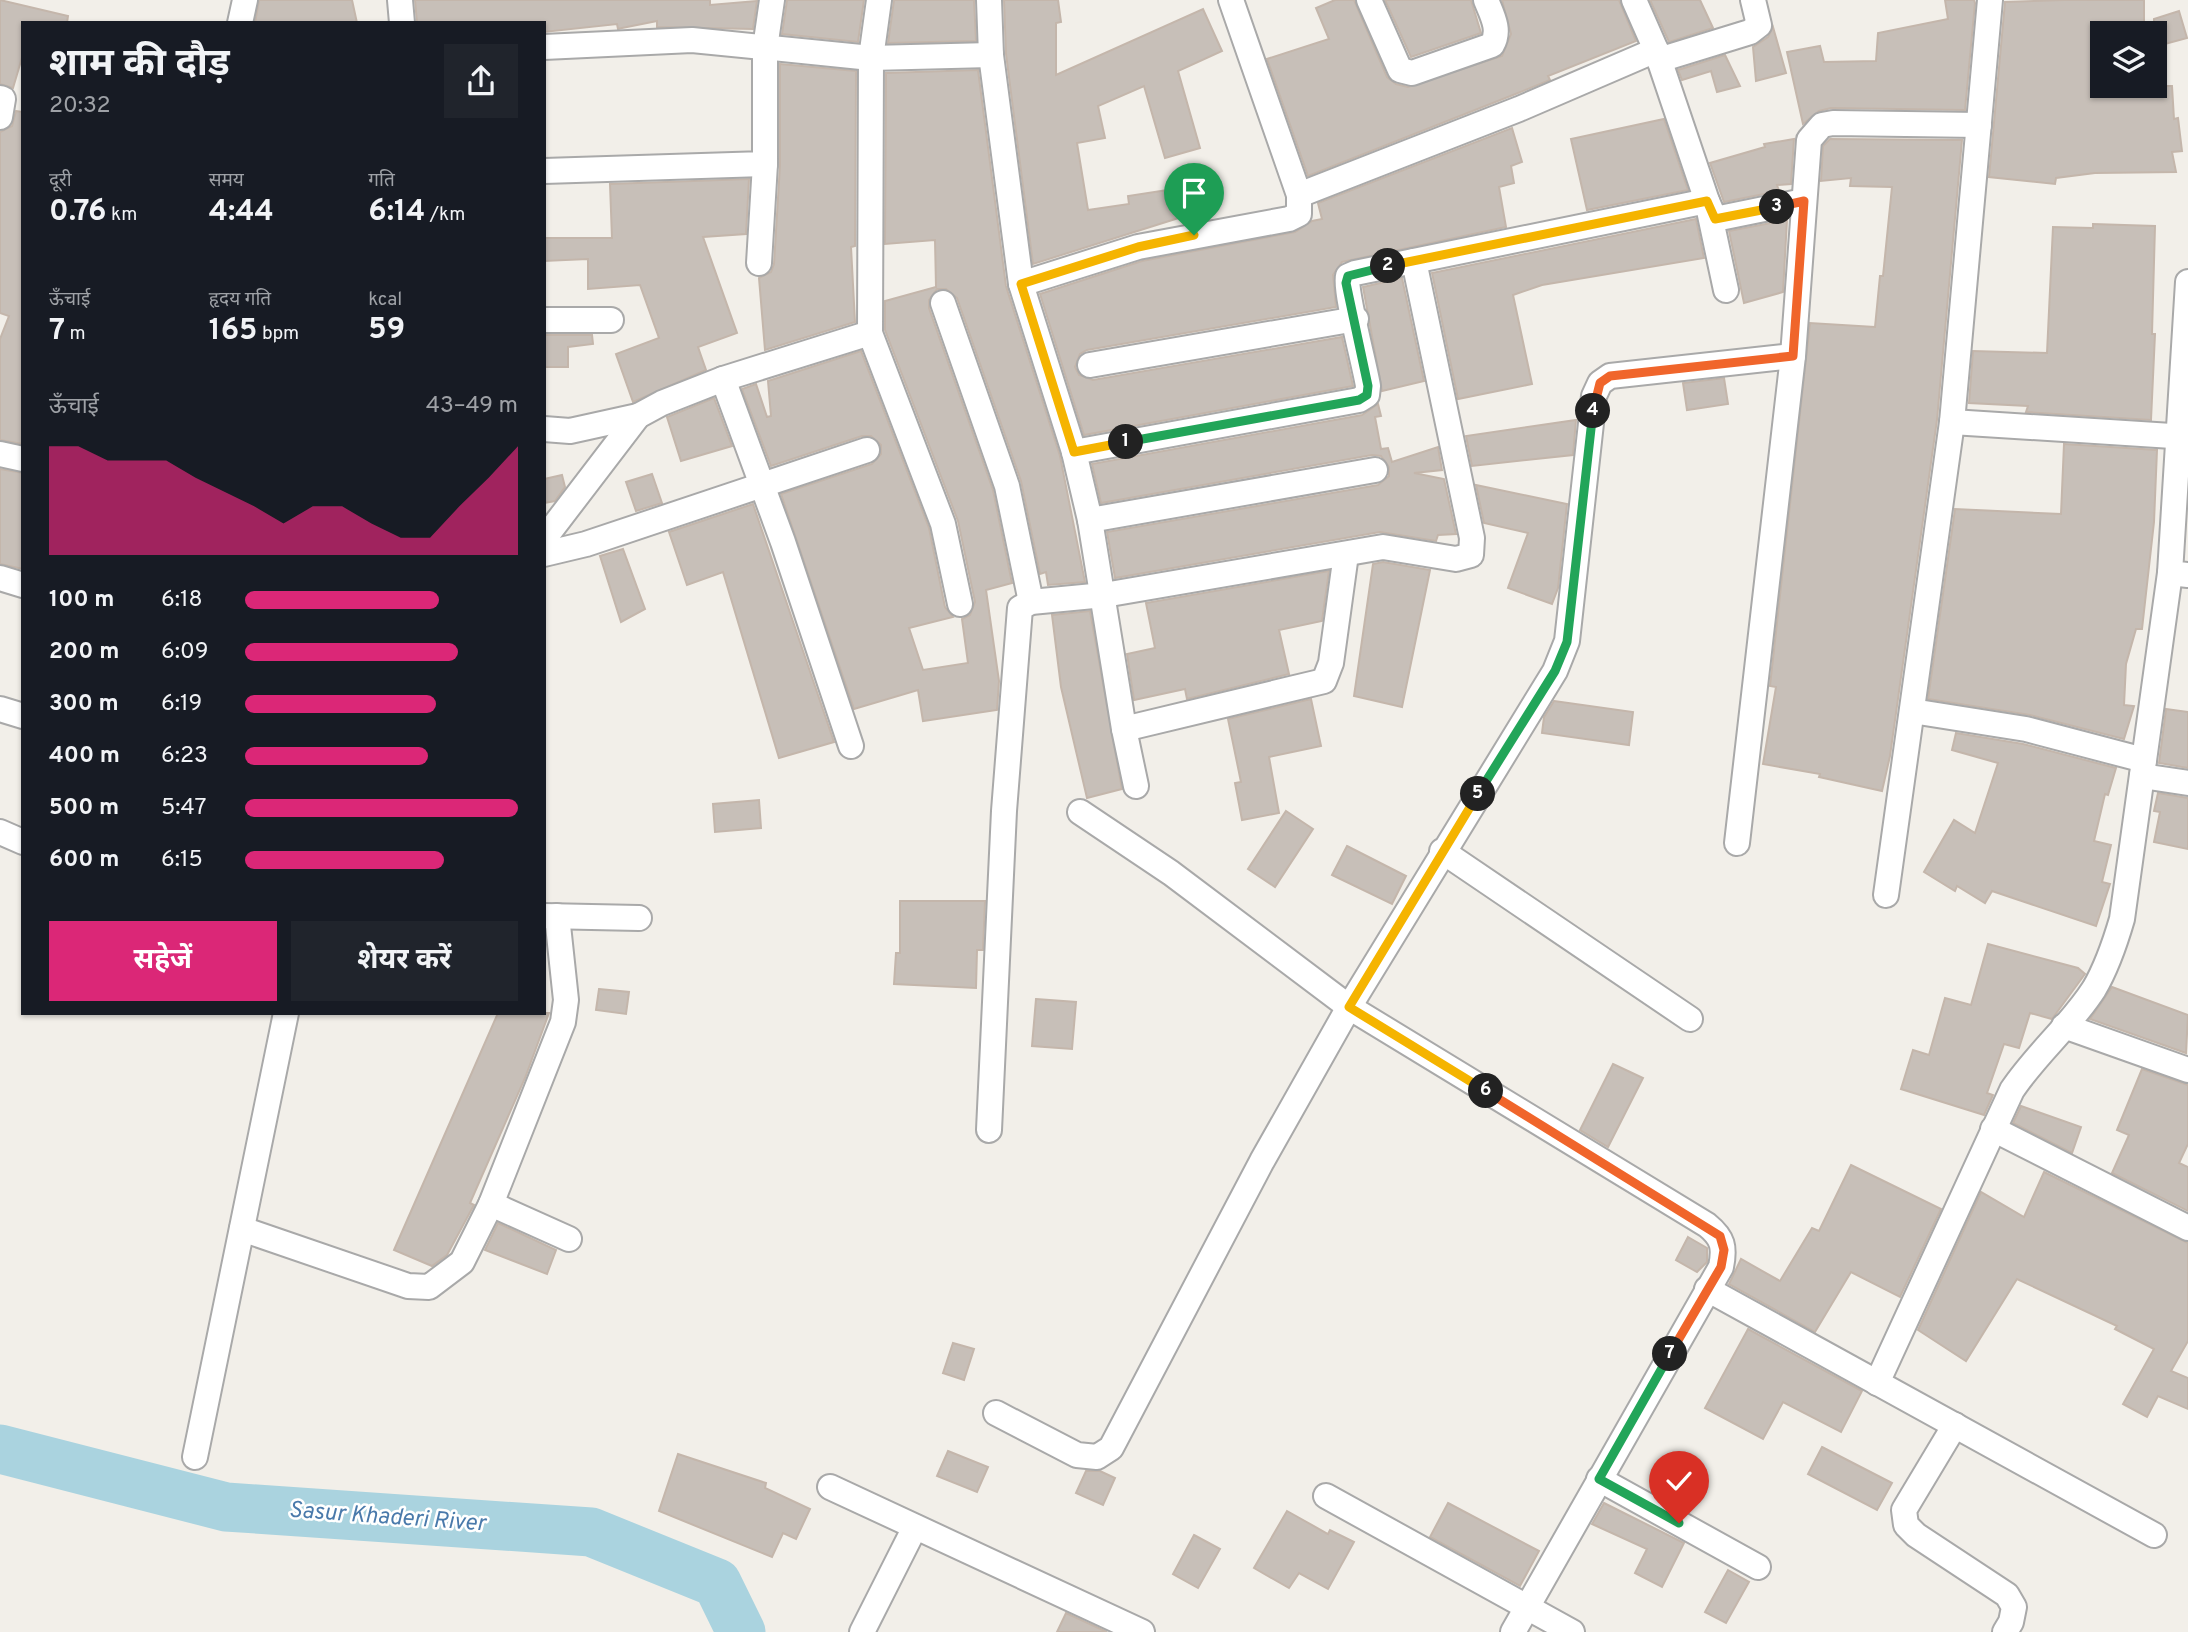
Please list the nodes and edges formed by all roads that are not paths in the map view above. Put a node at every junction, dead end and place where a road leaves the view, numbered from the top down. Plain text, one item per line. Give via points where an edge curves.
1 (245, 0) edge
2 (400, 0) edge
3 (772, 0) edge
4 (879, 0) edge
5 (989, 0) edge
6 (1230, 0) edge
7 (1369, 0) edge
8 (1486, 0) edge
9 (1634, 0) edge
10 (1753, 0) edge
11 (1990, 0) edge
12 (240, 21) edge
13 (402, 21) edge
14 (546, 47) edge
15 (765, 48) junction
16 (991, 55) junction
17 (1657, 55) junction
18 (871, 58) junction
19 (1979, 125) junction
20 (765, 164) junction
21 (546, 171) edge
22 (1299, 195) junction
23 (1707, 201) junction
24 (1804, 201) junction
25 (1414, 261) junction
26 (759, 263) dead end
27 (2188, 282) edge
28 (1021, 284) junction
29 (1726, 290) dead end
30 (943, 303) dead end
31 (1356, 319) junction
32 (546, 320) edge
33 (611, 320) dead end
34 (870, 333) junction
35 (1793, 356) junction
36 (1090, 365) dead end
37 (723, 379) junction
38 (638, 416) junction
39 (1952, 422) junction
40 (546, 429) edge
41 (2184, 436) edge
42 (867, 450) dead end
43 (1074, 452) junction
44 (0, 454) edge
45 (21, 459) edge
46 (1375, 470) dead end
47 (764, 486) junction
48 (1090, 520) junction
49 (546, 536) edge
50 (546, 554) edge
51 (1346, 554) junction
52 (2179, 574) edge
53 (0, 578) edge
54 (21, 584) edge
55 (1104, 595) junction
56 (1031, 602) junction
57 (960, 604) dead end
58 (0, 709) edge
59 (1912, 711) junction
60 (21, 715) edge
61 (1124, 729) junction
62 (851, 746) dead end
63 (2143, 768) junction
64 (2188, 783) edge
65 (1136, 786) dead end
66 (1080, 812) dead end
67 (0, 832) edge
68 (21, 841) edge
69 (1738, 843) dead end
70 (1442, 851) junction
71 (1886, 895) dead end
72 (550, 916) edge
73 (639, 918) dead end
74 (1349, 1007) junction
75 (286, 1015) edge
76 (1690, 1019) dead end
77 (2064, 1026) junction
78 (2188, 1070) edge
79 (1993, 1129) junction
80 (989, 1130) dead end
81 (491, 1204) junction
82 (2188, 1228) edge
83 (242, 1229) junction
84 (569, 1238) dead end
85 (1707, 1289) junction
86 (1877, 1382) junction
87 (996, 1413) dead end
88 (1955, 1426) junction
89 (195, 1457) dead end
90 (1599, 1479) junction
91 (830, 1487) dead end
92 (1326, 1496) dead end
93 (915, 1527) junction
94 (2154, 1535) dead end
95 (1758, 1567) dead end
96 (1529, 1606) junction
97 (862, 1632) edge
98 (1142, 1632) edge
99 (1513, 1632) edge
100 (1572, 1632) edge
101 (2005, 1632) edge

1 - 12 street
2 - 13 street
3 - 15 street
4 - 18 street
5 - 16 street
6 - 22 street
7 - 8 street via 1400,69 1412,72 1492,45 1497,28
9 - 17 street
10 - 17 street via 1759,25 1750,32
11 - 19 street
14 - 15 street via 692,40
15 - 18 street
15 - 20 street
16 - 18 street
16 - 28 street
17 - 22 street
17 - 23 street
18 - 34 street
19 - 24 street via 1822,125 1809,140
19 - 39 street
20 - 21 street
20 - 26 street
22 - 28 street via 1299,214 1289,219 1138,247
23 - 24 street via 1715,219
23 - 25 street
23 - 29 street
24 - 35 street
25 - 31 street via 1348,276 1346,290
25 - 51 street via 1473,548 1464,559 1384,547
27 - 41 street
28 - 43 street
30 - 56 street via 1007,486
31 - 36 street
31 - 43 street via 1368,386 1367,395 1359,400
32 - 33 street
34 - 37 street
34 - 57 street via 943,524
35 - 69 street
35 - 70 street via 1610,376 1600,383 1594,396 1567,642 1555,671
37 - 38 street
37 - 47 street
38 - 40 street via 570,431
38 - 49 street
39 - 41 street
39 - 59 street
41 - 52 street
42 - 47 street
43 - 48 street
44 - 45 street
46 - 48 street
47 - 50 street
47 - 62 street
48 - 55 street
51 - 55 street
51 - 61 street via 1331,663 1324,681
52 - 63 street
53 - 54 street
55 - 56 street
55 - 61 street
56 - 80 street via 1017,615
58 - 60 street
59 - 63 street via 2026,729
59 - 71 street
61 - 65 street
63 - 64 street
63 - 77 street via 2122,919 2111,955 2093,990
66 - 74 street via 1171,873
67 - 68 street
70 - 74 street
70 - 76 street
72 - 73 street
72 - 81 street via 566,1000 563,1022
74 - 85 street via 1707,1225 1720,1236 1724,1250 1721,1267
74 - 87 street via 1111,1448 1097,1457 1077,1455
75 - 83 street
77 - 78 street
77 - 79 street via 2032,1059
79 - 82 street
79 - 86 street
81 - 83 street via 461,1262 429,1287 408,1286
81 - 84 street
83 - 89 street
85 - 86 street
85 - 90 street
86 - 88 street
88 - 94 street
88 - 101 street via 1904,1510 1906,1525 2007,1595 2014,1607
90 - 95 street
90 - 96 street
91 - 93 street
92 - 96 street
93 - 97 street
93 - 98 street
96 - 99 street
96 - 100 street

